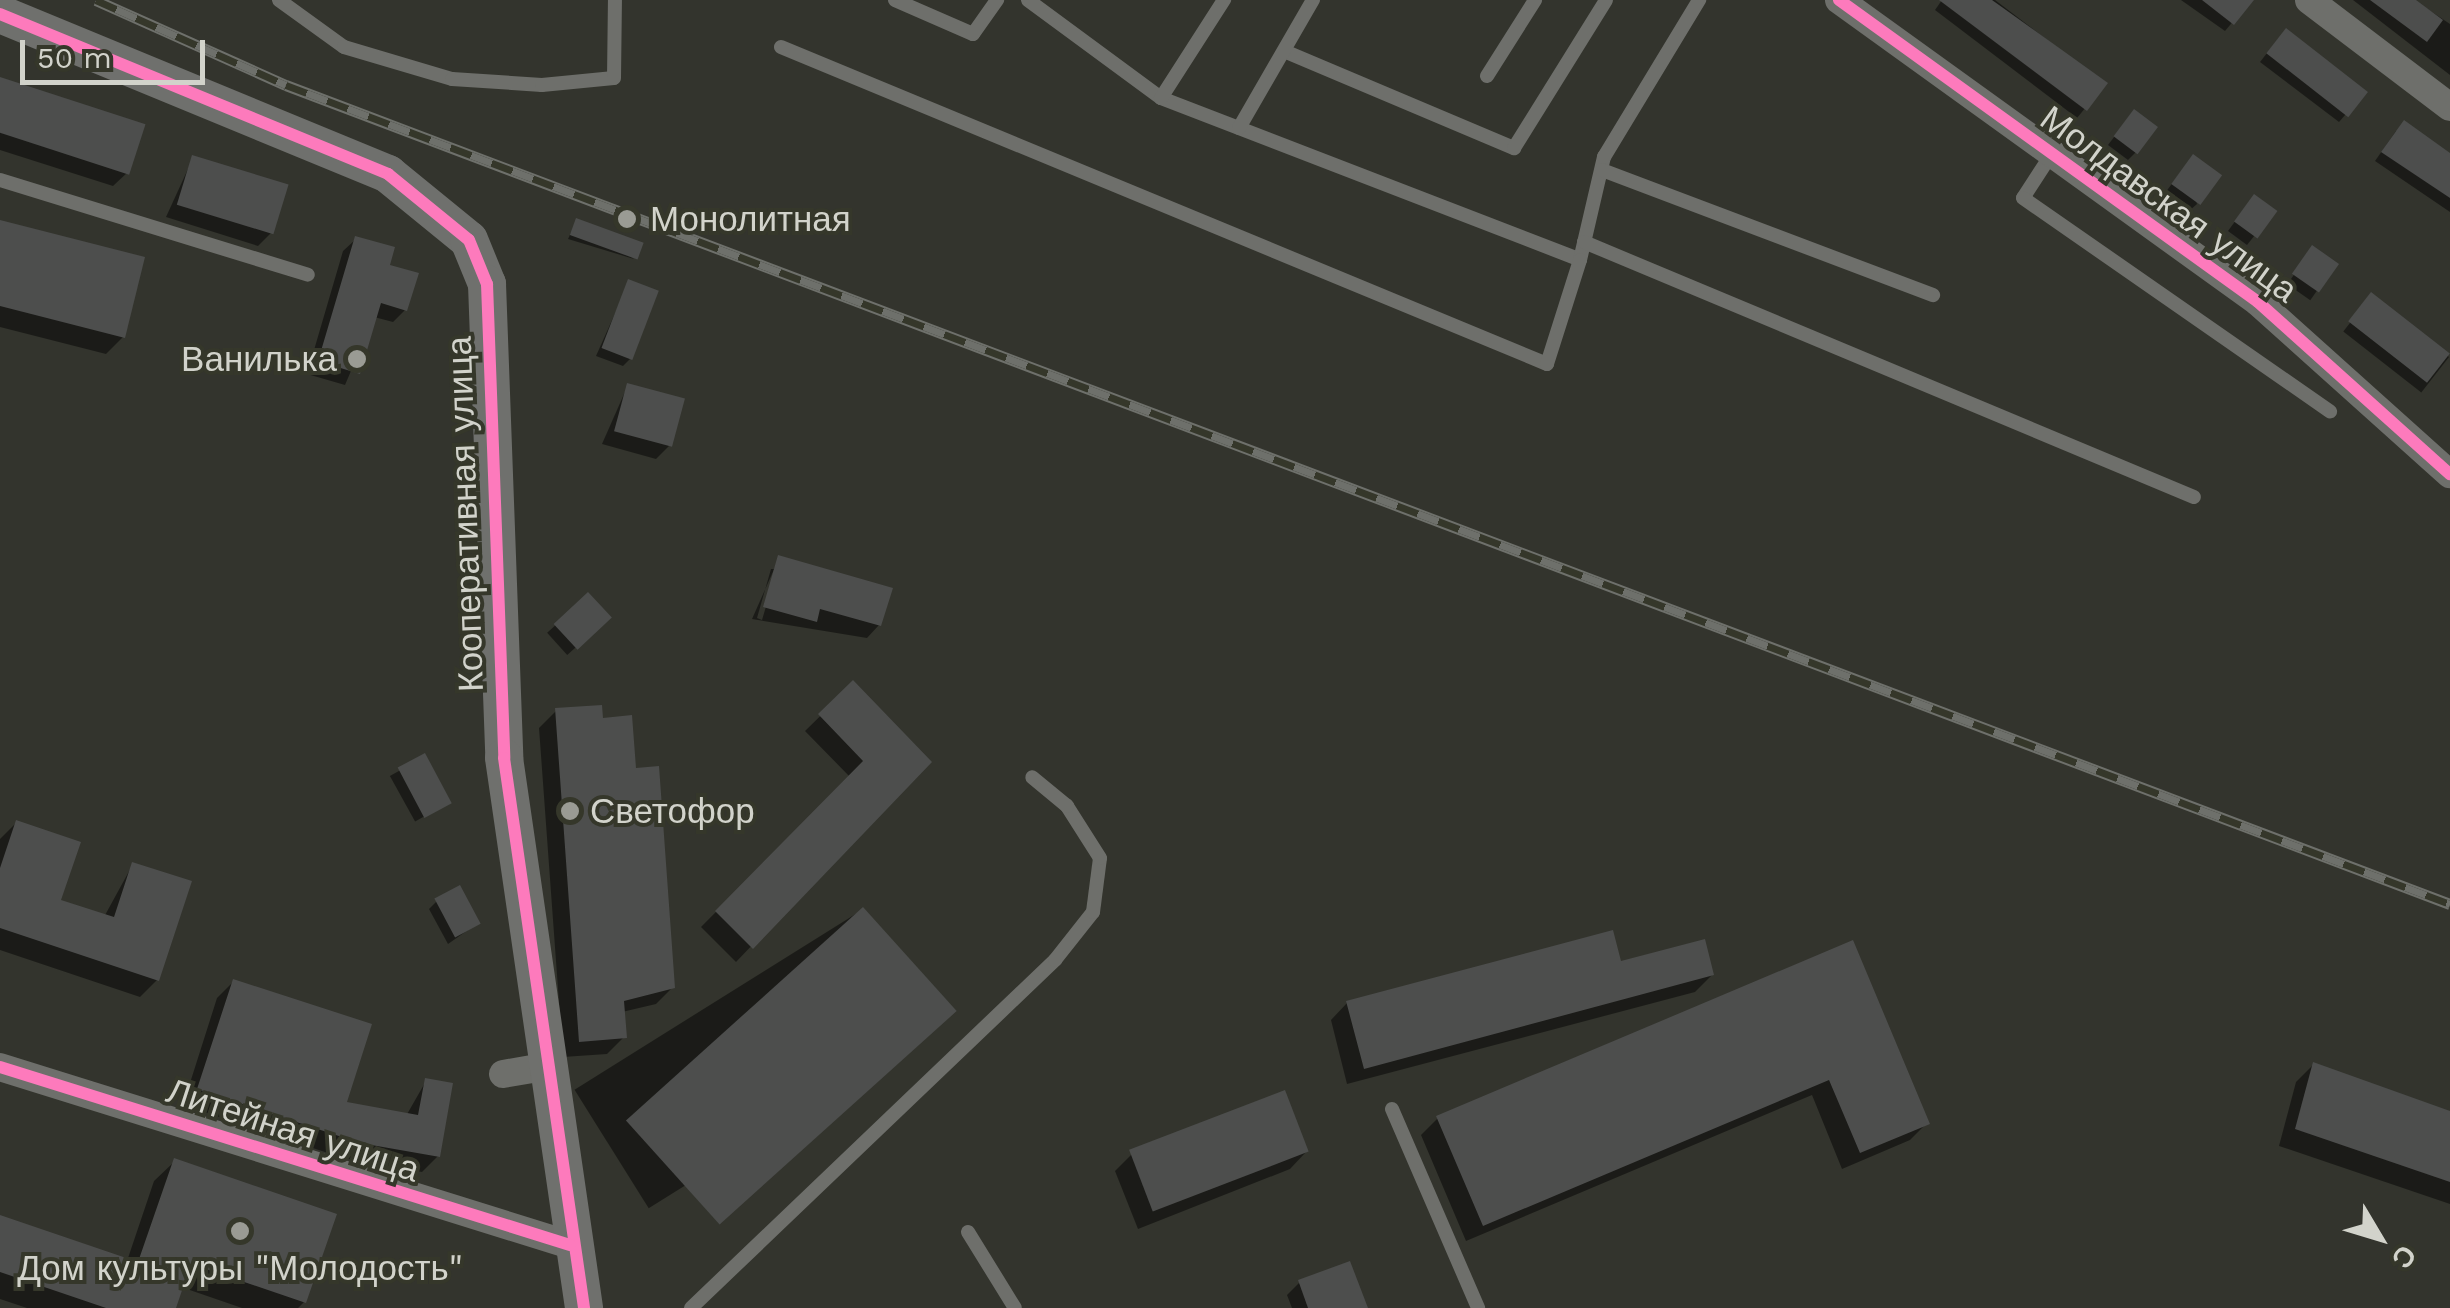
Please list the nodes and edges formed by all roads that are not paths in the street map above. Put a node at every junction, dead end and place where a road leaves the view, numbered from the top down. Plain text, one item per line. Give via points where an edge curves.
1 (280, 0) edge
2 (615, 0) edge
3 (895, 0) edge
4 (997, 0) edge
5 (1028, 0) edge
6 (1224, 0) edge
7 (1312, 0) edge
8 (1535, 0) edge
9 (1606, 0) edge
10 (1698, 0) edge
11 (1839, 0) edge
12 (2309, 0) edge
13 (0, 14) edge
14 (781, 47) dead end
15 (1284, 51) junction
16 (1487, 76) dead end
17 (1162, 98) junction
18 (2450, 107) edge
19 (1239, 128) junction
20 (2051, 155) junction
21 (1602, 170) junction
22 (0, 180) edge
23 (1584, 242) junction
24 (1580, 260) junction
25 (308, 275) dead end
26 (1933, 295) dead end
27 (2330, 411) dead end
28 (2450, 474) edge
29 (2194, 497) dead end
30 (1032, 777) dead end
31 (544, 1066) junction
32 (0, 1067) edge
33 (503, 1074) dead end
34 (1392, 1109) dead end
35 (968, 1232) dead end
36 (570, 1244) junction
37 (584, 1308) edge
38 (691, 1308) edge
39 (1015, 1308) edge
40 (1478, 1308) edge

1 - 2 lane via 344,48 452,80 614,78
3 - 4 lane via 973,34
5 - 17 lane
6 - 17 lane
7 - 15 lane
8 - 16 lane
9 - 15 lane via 1514,148
10 - 21 lane
11 - 20 street, Молдавская улица
12 - 18 street
13 - 31 street, Кооперативная улица via 388,174 469,240 487,284 504,758
14 - 24 lane via 1547,364
15 - 19 lane
17 - 19 lane
19 - 24 lane
20 - 27 lane via 2023,198
20 - 28 street, Молдавская улица via 2258,302
21 - 23 lane
21 - 26 lane
22 - 25 lane
23 - 24 lane
23 - 29 lane
30 - 38 lane via 1067,806 1100,858 1093,912 1055,960
31 - 33 street
31 - 36 street, Кооперативная улица
32 - 36 street, Литейная улица
34 - 40 lane
35 - 39 lane
36 - 37 street, Кооперативная улица

